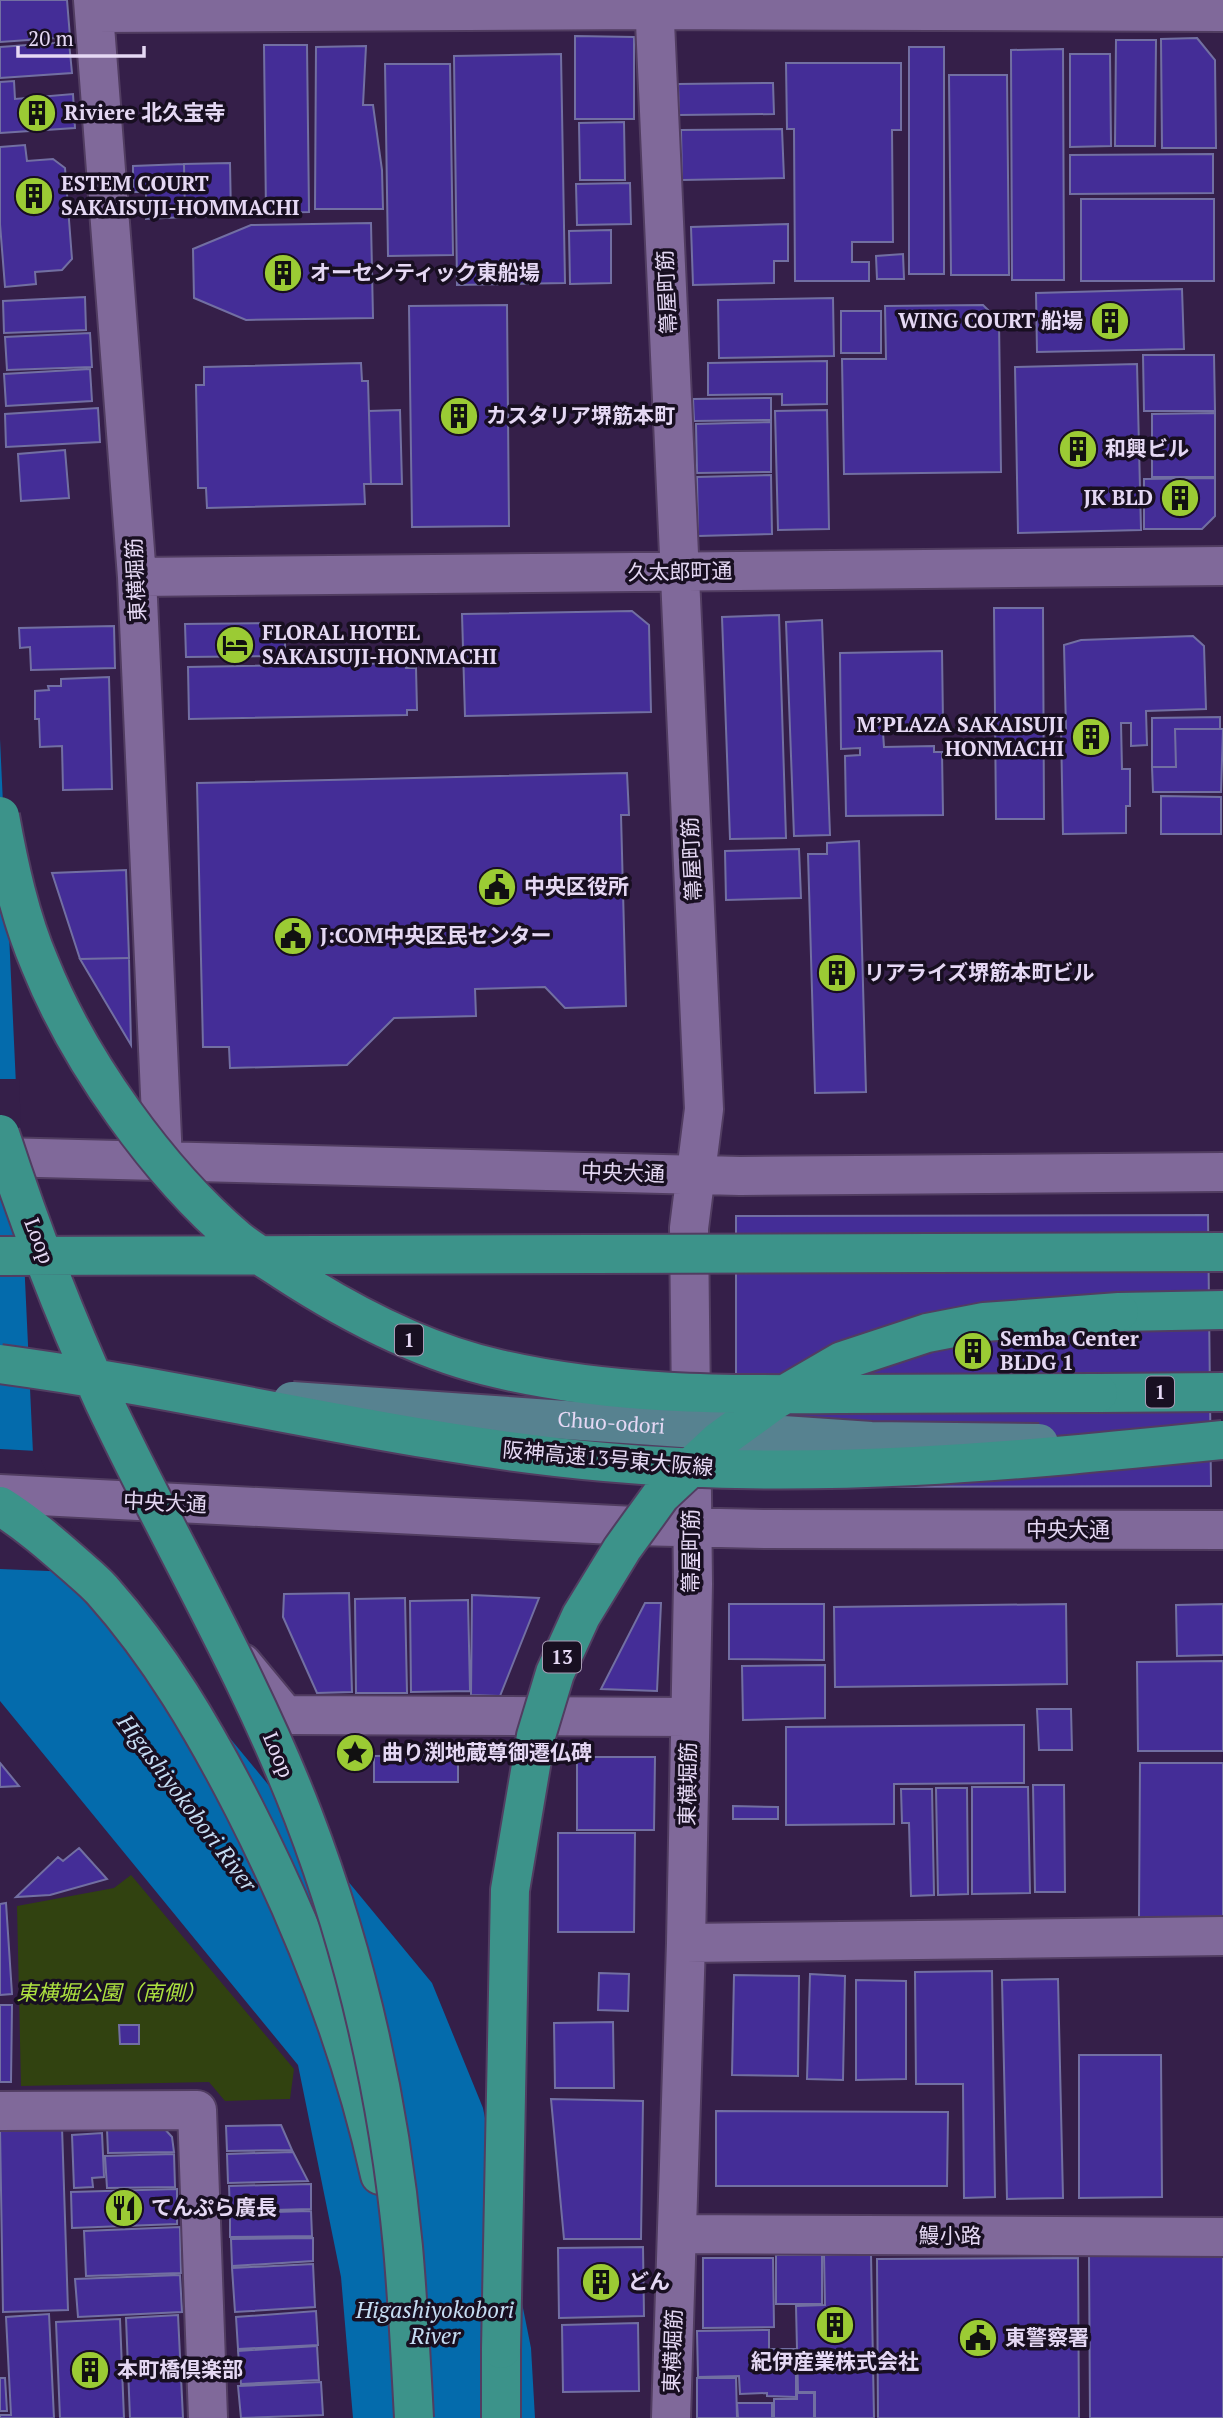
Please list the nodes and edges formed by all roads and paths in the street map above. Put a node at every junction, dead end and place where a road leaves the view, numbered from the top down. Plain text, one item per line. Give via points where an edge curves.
1 (654, 5) edge
2 (94, 6) edge
3 (1223, 12) edge
4 (1223, 566) edge
5 (679, 572) junction
6 (137, 577) junction
7 (0, 816) edge
8 (7, 1149) edge
9 (163, 1161) junction
10 (1223, 1172) edge
11 (695, 1175) junction
12 (1223, 1254) edge
13 (0, 1257) edge
14 (1223, 1310) edge
15 (0, 1364) edge
16 (0, 1380) edge
17 (1223, 1392) edge
18 (1223, 1442) edge
19 (0, 1493) edge
20 (177, 1503) junction
21 (0, 1506) edge
22 (692, 1528) junction
23 (1223, 1530) edge
24 (688, 1717) junction
25 (1223, 1936) edge
26 (686, 1943) junction
27 (0, 2110) edge
28 (678, 2234) junction
29 (1223, 2237) edge
30 (409, 2336) junction
31 (208, 2418) edge
32 (414, 2418) edge
33 (501, 2418) edge
34 (671, 2418) edge

1 - 2 street
1 - 3 street
1 - 5 street, 箒屋町筋
2 - 6 street, 東横堀筋
4 - 5 street, 久太郎町通
5 - 6 street, 久太郎町通
5 - 11 street, 箒屋町筋 via 704,1109
6 - 9 street, 東横堀筋
7 - 17 highway, 1, bridge via 12,881 40,965 77,1040 176,1181 240,1241 324,1297 404,1339 496,1369 649,1391 769,1395
8 - 9 street, 中央大通
8 - 30 highway, Loop, bridge via 13,1175 103,1400 263,1717 336,1907 380,2091 402,2246
9 - 11 street, 中央大通
10 - 11 street, 中央大通
11 - 22 street, 箒屋町筋 via 689,1228
12 - 13 highway, bridge
14 - 33 highway, 13, bridge via 984,1322 927,1333 842,1361 775,1400 720,1440 662,1495 622,1549 581,1616 555,1674 536,1736 510,1890
15 - 18 highway, 阪神高速13号東大阪線, bridge via 482,1447 693,1469 784,1472 902,1467
16 - 18 main road, Chuo-odori, bridge via 871,1441
19 - 20 street, 中央大通
20 - 22 street, 中央大通
20 - 24 street, 東横堀筋 via 178,1569 188,1598 285,1715
21 - 30 highway, bridge via 31,1526 101,1588 157,1659 210,1742 261,1841 302,1932 358,2090 397,2254
22 - 23 street, 中央大通
22 - 24 street, 箒屋町筋
24 - 26 street, 東横堀筋
25 - 26 street
26 - 28 street, 東横堀筋
27 - 31 street via 197,2110
28 - 29 street, 鰻小路
28 - 34 street, 東横堀筋
30 - 32 highway, Loop, bridge

